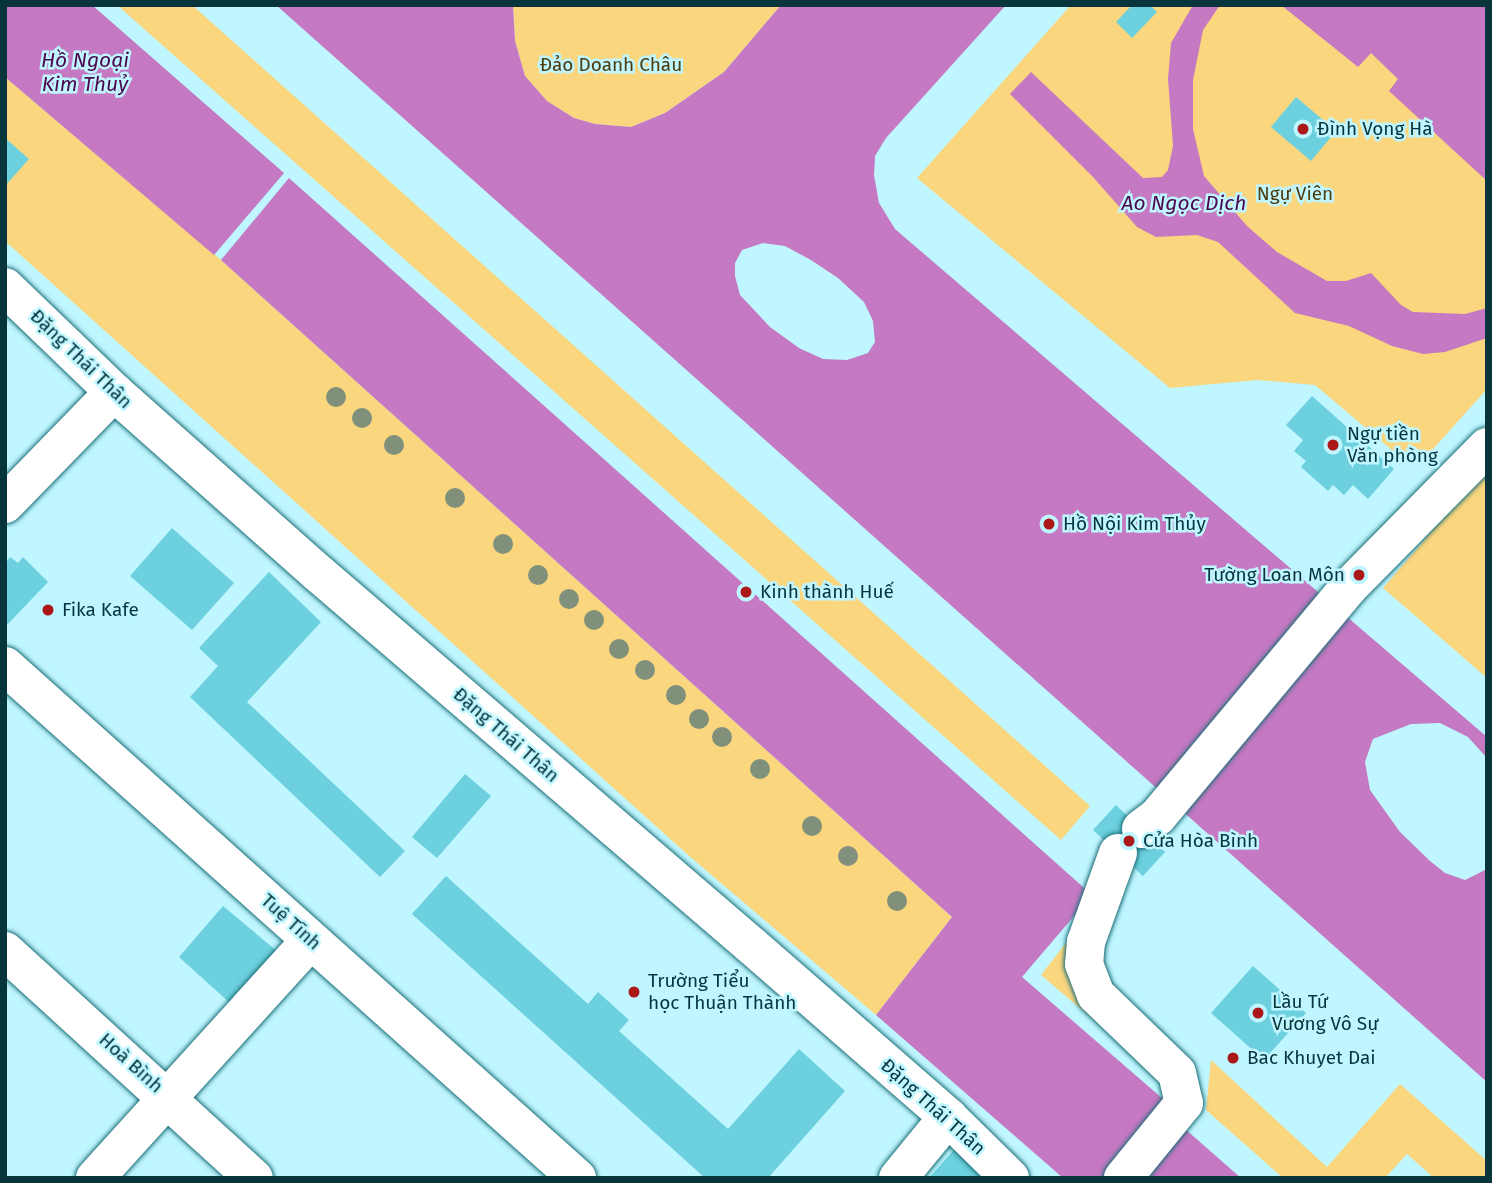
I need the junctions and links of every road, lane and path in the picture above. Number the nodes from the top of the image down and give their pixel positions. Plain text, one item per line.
1 (5, 288) edge
2 (114, 392) junction
3 (1487, 447) edge
4 (5, 504) edge
5 (5, 666) edge
6 (311, 940) junction
7 (5, 951) edge
8 (168, 1096) junction
9 (948, 1117) junction
10 (95, 1178) edge
11 (254, 1178) edge
12 (578, 1178) edge
13 (898, 1178) edge
14 (1010, 1178) edge
15 (1123, 1178) edge

1 - 2 street, Đặng Thái Thân
2 - 4 street
2 - 9 street, Đặng Thái Thân
3 - 15 street
5 - 6 street, Tuệ Tĩnh
6 - 8 street
6 - 12 street, Tuệ Tĩnh
7 - 8 street, Hoà Bình
8 - 10 street
8 - 11 street, Hoà Bình
9 - 13 street
9 - 14 street, Đặng Thái Thân

